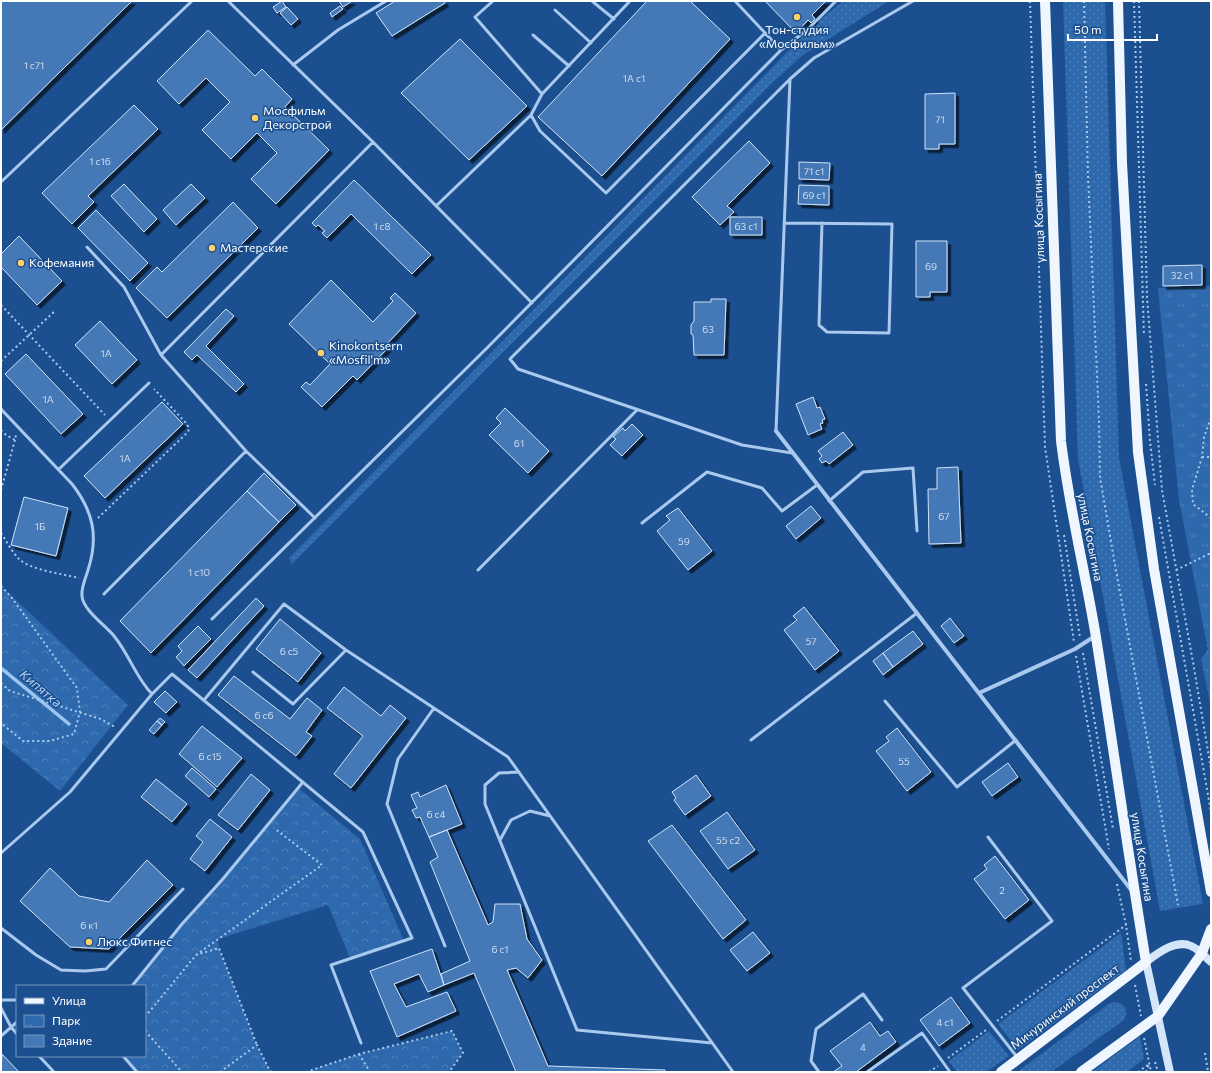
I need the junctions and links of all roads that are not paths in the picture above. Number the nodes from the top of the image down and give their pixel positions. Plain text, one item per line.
1 (192, 1) edge
2 (228, 1) edge
3 (386, 1) edge
4 (493, 1) edge
5 (592, 1) edge
6 (630, 1) edge
7 (735, 1) edge
8 (836, 1) edge
9 (913, 1) edge
10 (1045, 1) edge
11 (1118, 1) edge
12 (554, 10) dead end
13 (614, 19) junction
14 (765, 33) junction
15 (533, 35) dead end
16 (591, 44) junction
17 (781, 50) junction
18 (293, 65) junction
19 (569, 66) junction
20 (790, 78) junction
21 (542, 94) junction
22 (531, 114) junction
23 (373, 142) junction
24 (1, 182) edge
25 (436, 206) junction
26 (784, 223) junction
27 (822, 223) junction
28 (87, 247) dead end
29 (532, 303) junction
30 (161, 355) junction
31 (149, 384) road end
32 (1, 409) edge
33 (637, 410) junction
34 (776, 431) joint
35 (246, 451) junction
36 (792, 453) junction
37 (59, 469) junction
38 (817, 485) junction
39 (830, 500) junction
40 (315, 518) junction
41 (642, 523) dead end
42 (917, 531) dead end
43 (478, 570) dead end
44 (104, 594) dead end
45 (917, 613) junction
46 (212, 619) dead end
47 (1096, 635) junction
48 (346, 650) junction
49 (254, 672) dead end
50 (979, 693) junction
51 (152, 694) junction
52 (204, 700) junction
53 (885, 701) dead end
54 (434, 708) junction
55 (751, 740) dead end
56 (1016, 740) junction
57 (519, 772) junction
58 (303, 782) junction
59 (550, 816) junction
60 (988, 837) dead end
61 (500, 840) junction
62 (1, 853) edge
63 (183, 889) dead end
64 (1211, 892) edge
65 (1134, 893) junction
66 (1, 928) edge
67 (1211, 929) edge
68 (445, 946) dead end
69 (1202, 953) junction
70 (1146, 962) junction
71 (1211, 962) edge
72 (133, 985) edge
73 (1, 1000) edge
74 (16, 1000) edge
75 (1, 1008) edge
76 (1158, 1016) junction
77 (882, 1020) dead end
78 (16, 1023) edge
79 (11, 1027) junction
80 (16, 1033) edge
81 (1, 1036) edge
82 (361, 1043) dead end
83 (712, 1043) junction
84 (40, 1057) edge
85 (124, 1057) edge
86 (1018, 1058) junction
87 (54, 1072) edge
88 (137, 1072) edge
89 (732, 1072) edge
90 (819, 1072) edge
91 (867, 1072) edge
92 (950, 1072) edge
93 (1001, 1072) edge
94 (1082, 1072) edge
95 (1170, 1072) edge

1 - 24 lane
2 - 18 lane
3 - 18 lane
4 - 21 lane
5 - 13 lane
6 - 13 lane
7 - 14 lane
8 - 17 lane
9 - 20 lane
10 - 47 main road, улица Косыгина
11 - 64 main road
12 - 16 lane
13 - 16 lane
14 - 17 lane
14 - 22 lane
15 - 19 lane
16 - 19 lane
17 - 29 lane
18 - 23 lane
19 - 21 lane
20 - 26 lane
20 - 33 lane
21 - 22 lane
22 - 25 lane
23 - 25 lane
23 - 30 lane
25 - 29 lane
26 - 27 lane
26 - 34 lane
27 - 27 lane
28 - 30 lane
29 - 40 lane
30 - 35 lane
31 - 37 lane
32 - 37 lane
33 - 36 lane
33 - 43 lane
34 - 36 street
35 - 40 lane
35 - 44 lane
36 - 38 street
37 - 51 lane
38 - 39 street
38 - 41 lane
39 - 42 lane
39 - 45 street
40 - 46 lane
45 - 50 street
45 - 55 lane
47 - 50 street
47 - 65 main road, улица Косыгина
48 - 49 lane
48 - 52 lane
48 - 54 lane
50 - 56 street
51 - 52 lane
51 - 62 lane
52 - 58 lane
53 - 56 lane
54 - 57 lane
54 - 68 lane
56 - 65 street
57 - 59 lane
57 - 61 lane
58 - 72 lane
58 - 82 lane
59 - 61 lane
59 - 83 lane
60 - 86 lane
61 - 83 lane
63 - 66 lane
65 - 70 main road, улица Косыгина
67 - 69 main road
69 - 70 main road
69 - 71 main road
69 - 76 main road
70 - 76 main road, улица Косыгина
70 - 86 main road, Мичуринский проспект
73 - 74 lane
75 - 79 lane
76 - 94 main road
76 - 95 main road, улица Косыгина
77 - 90 lane
78 - 79 lane
79 - 80 lane
79 - 81 lane
83 - 89 lane
84 - 87 lane
85 - 88 lane
86 - 93 main road, Мичуринский проспект
91 - 92 lane

